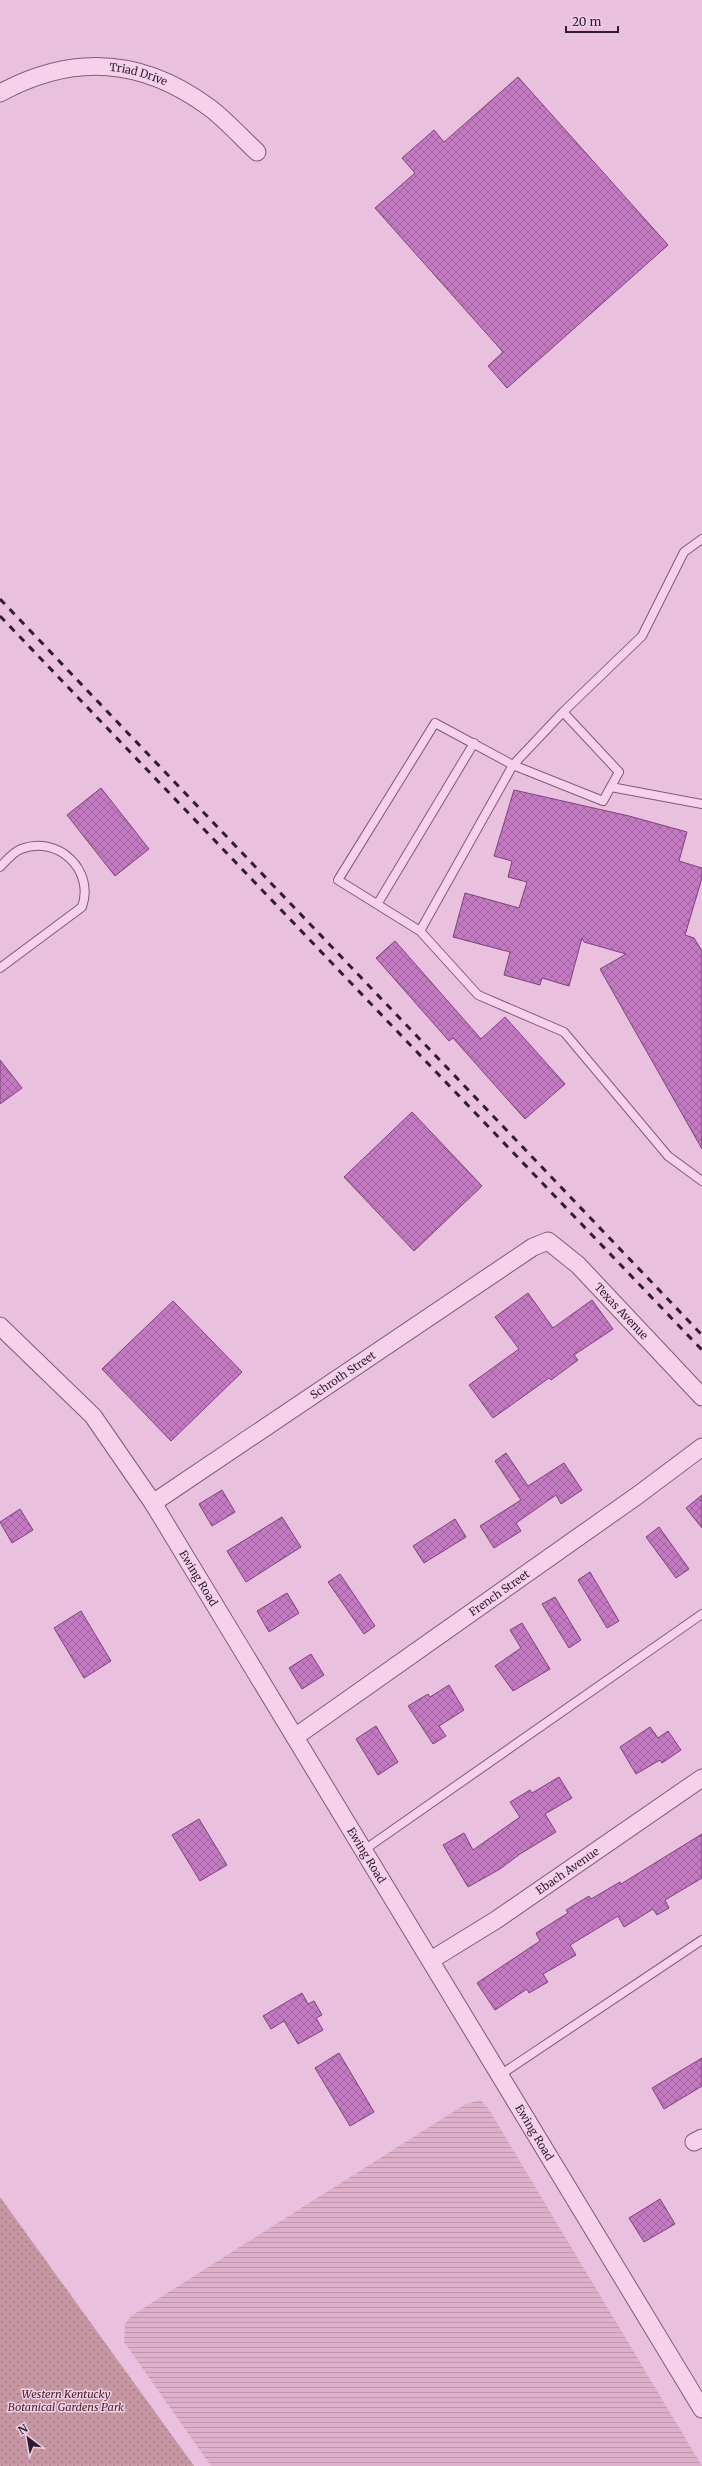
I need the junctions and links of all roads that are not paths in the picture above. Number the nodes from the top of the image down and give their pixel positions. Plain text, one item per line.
1 (0, 93) edge
2 (257, 152) dead end
3 (702, 539) edge
4 (563, 712) junction
5 (474, 743) junction
6 (513, 765) junction
7 (611, 787) junction
8 (702, 804) edge
9 (0, 866) edge
10 (378, 903) junction
11 (420, 931) junction
12 (0, 968) edge
13 (702, 1181) edge
14 (533, 1247) joint
15 (0, 1326) edge
16 (702, 1397) edge
17 (702, 1447) edge
18 (153, 1503) junction
19 (702, 1614) edge
20 (296, 1737) junction
21 (702, 1778) edge
22 (364, 1850) junction
23 (702, 1940) edge
24 (431, 1960) junction
25 (500, 2075) junction
26 (702, 2409) edge

1 - 2 street, Triad Drive
3 - 4 lane
4 - 6 lane
4 - 7 lane
5 - 6 lane
5 - 10 lane
5 - 10 lane
6 - 7 lane
6 - 11 lane
7 - 8 lane
9 - 12 lane
10 - 11 lane
11 - 13 lane
14 - 16 street, Texas Avenue
14 - 18 street, Schroth Street
15 - 18 street, Ewing Road
17 - 20 street, French Street
18 - 20 street, Ewing Road
19 - 22 lane
20 - 22 street, Ewing Road
21 - 24 street, Ebach Avenue
22 - 24 street, Ewing Road
23 - 25 lane
24 - 25 street, Ewing Road
25 - 26 street, Ewing Road

